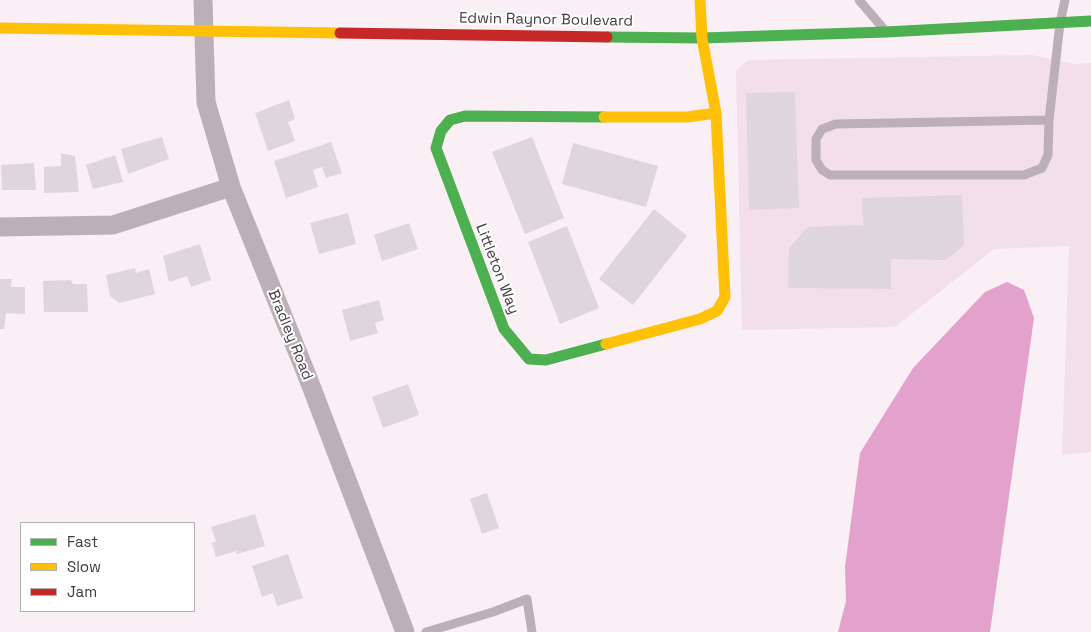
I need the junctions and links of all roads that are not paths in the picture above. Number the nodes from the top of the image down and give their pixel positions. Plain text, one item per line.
1 (203, 0) edge
2 (700, 0) edge
3 (860, 0) edge
4 (1064, 0) edge
5 (1091, 21) edge
6 (1060, 23) junction
7 (0, 28) edge
8 (204, 31) junction
9 (886, 32) junction
10 (702, 38) junction
11 (716, 113) junction
12 (1049, 120) junction
13 (231, 188) junction
14 (0, 227) edge
15 (405, 632) edge
16 (426, 632) edge
17 (532, 632) edge

1 - 8 street, Bradley Road
2 - 10 main road, Littleton Way
3 - 9 lane
4 - 6 lane
5 - 6 main road, Edwin Raynor Boulevard
6 - 9 main road, Edwin Raynor Boulevard
6 - 12 lane
7 - 8 main road, Edwin Raynor Boulevard
8 - 10 main road, Edwin Raynor Boulevard
8 - 13 street, Bradley Road
9 - 10 main road, Edwin Raynor Boulevard
10 - 11 main road, Littleton Way
11 - 11 main road, Littleton Way
12 - 12 lane
13 - 14 street
13 - 15 street, Bradley Road
16 - 17 lane

